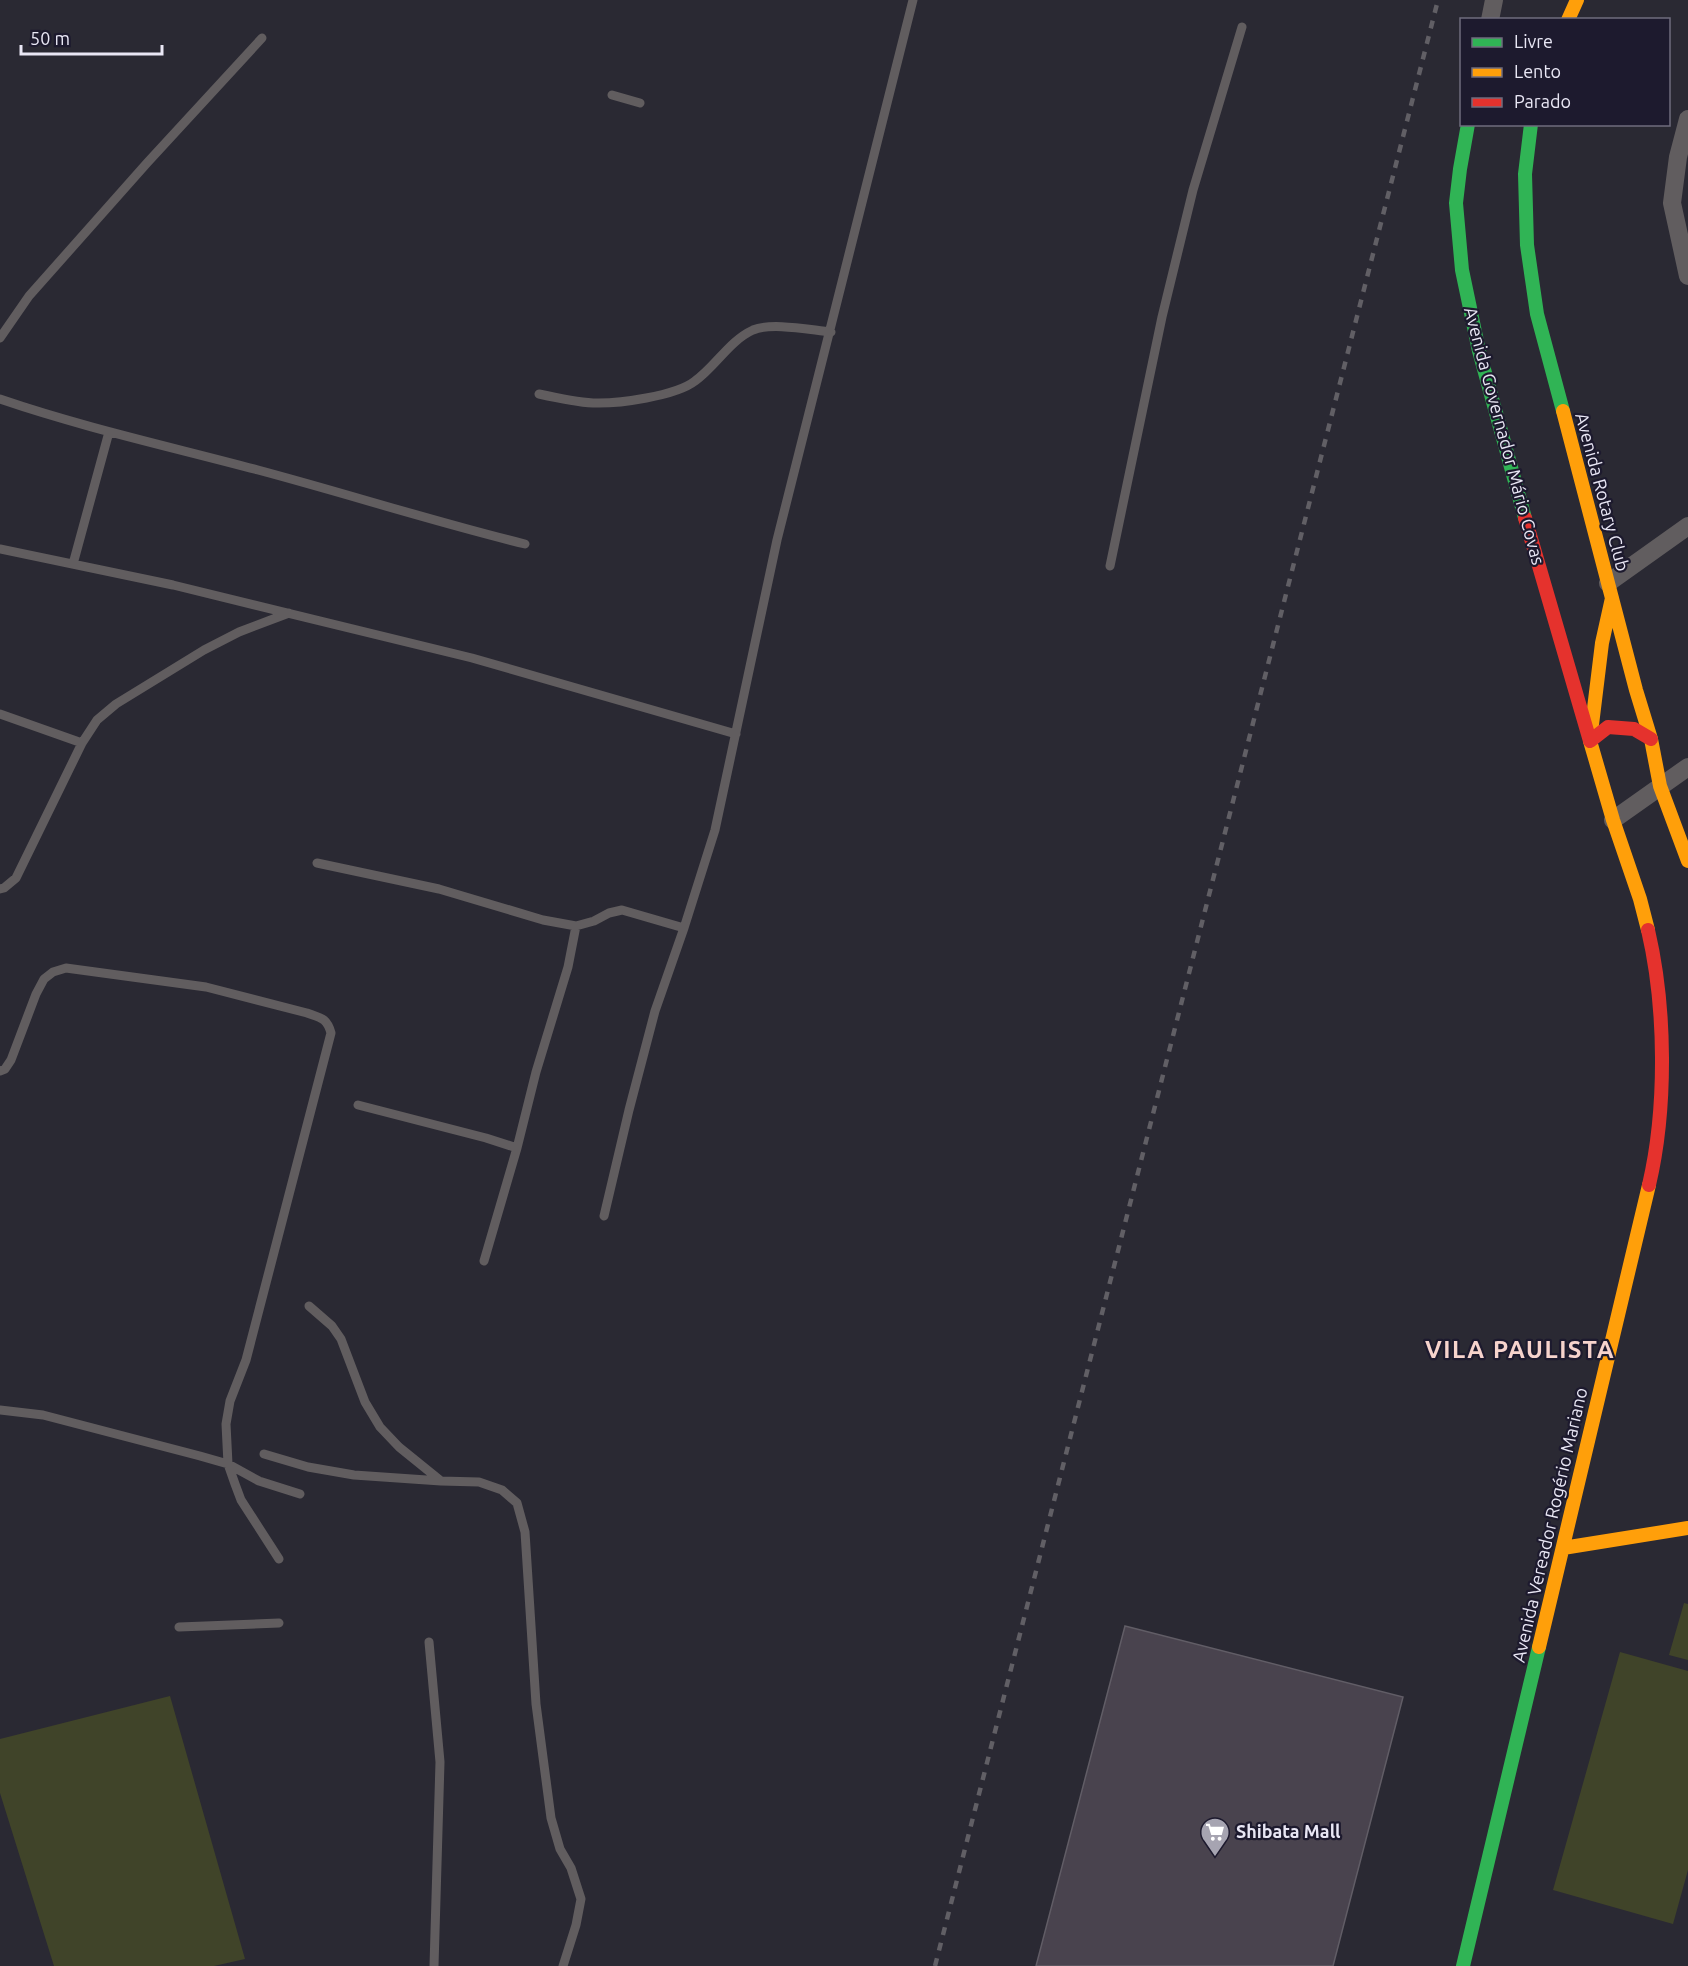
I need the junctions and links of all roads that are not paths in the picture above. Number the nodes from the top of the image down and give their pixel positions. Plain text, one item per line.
1 (913, 0) edge
2 (1494, 0) edge
3 (1577, 0) edge
4 (1490, 18) edge
5 (1569, 18) edge
6 (1242, 27) dead end
7 (262, 38) dead end
8 (612, 95) dead end
9 (640, 103) dead end
10 (1688, 119) edge
11 (1468, 126) edge
12 (1531, 126) edge
13 (1688, 275) edge
14 (831, 332) junction
15 (0, 338) edge
16 (539, 394) dead end
17 (0, 399) edge
18 (110, 432) junction
19 (1688, 526) edge
20 (525, 544) dead end
21 (0, 549) edge
22 (73, 564) junction
23 (1110, 566) dead end
24 (1610, 591) junction
25 (289, 613) junction
26 (0, 714) edge
27 (736, 734) junction
28 (1651, 739) junction
29 (1590, 741) junction
30 (82, 743) junction
31 (1688, 766) edge
32 (1660, 786) junction
33 (1613, 820) junction
34 (1688, 861) edge
35 (317, 863) dead end
36 (0, 889) edge
37 (576, 926) junction
38 (684, 928) junction
39 (0, 1071) edge
40 (358, 1105) dead end
41 (517, 1148) junction
42 (604, 1216) dead end
43 (484, 1261) dead end
44 (309, 1306) dead end
45 (0, 1410) edge
46 (264, 1454) dead end
47 (228, 1464) junction
48 (441, 1480) junction
49 (300, 1494) dead end
50 (1688, 1528) edge
51 (1563, 1548) junction
52 (279, 1559) dead end
53 (279, 1623) dead end
54 (179, 1627) dead end
55 (429, 1642) dead end
56 (434, 1966) edge
57 (563, 1966) edge
58 (1463, 1966) edge

1 - 14 lane
2 - 4 street
3 - 5 main road
6 - 23 lane
7 - 15 lane
8 - 9 lane
10 - 13 street
11 - 29 main road, Avenida Governador Mário Covas
12 - 24 main road, Avenida Rotary Club
14 - 16 lane
14 - 27 lane
17 - 18 lane
18 - 20 lane
18 - 22 lane
19 - 24 street
21 - 22 lane
22 - 25 lane
24 - 28 main road, Avenida Rotary Club
24 - 29 main road, Avenida Vereador Rogério Mariano
25 - 27 lane
25 - 30 lane
26 - 30 lane
27 - 38 lane
28 - 29 main road
28 - 32 main road, Avenida Rotary Club
29 - 33 main road, Avenida Vereador Rogério Mariano
30 - 36 lane
31 - 32 street
32 - 33 street
32 - 34 main road, Avenida Rotary Club
33 - 51 main road, Avenida Vereador Rogério Mariano
35 - 37 lane
37 - 38 lane
37 - 41 lane
38 - 42 lane
39 - 47 lane
40 - 41 lane
41 - 43 lane
44 - 48 lane
45 - 47 lane
46 - 48 lane
47 - 49 lane
47 - 52 lane
48 - 57 lane
50 - 51 main road
51 - 58 main road, Avenida Vereador Rogério Mariano
53 - 54 lane
55 - 56 lane

